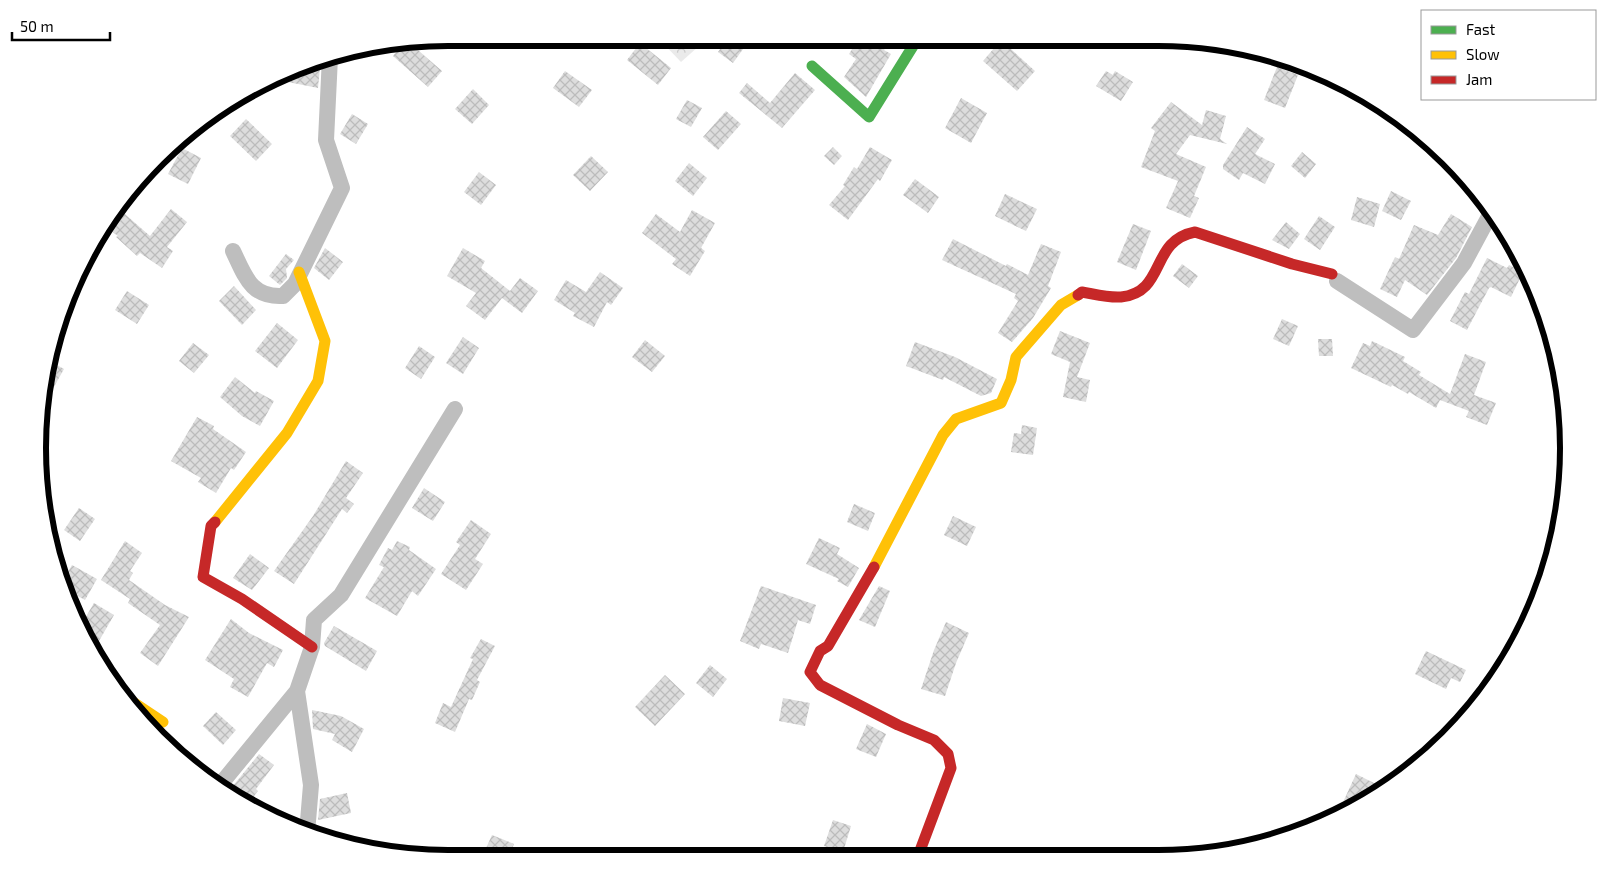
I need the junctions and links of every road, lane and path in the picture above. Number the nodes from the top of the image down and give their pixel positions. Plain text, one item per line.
1 (913, 46) edge
2 (330, 65) edge
3 (812, 66) dead end
4 (1488, 219) edge
5 (233, 252) dead end
6 (299, 272) junction
7 (1334, 277) joint
8 (455, 409) dead end
9 (312, 647) junction
10 (297, 691) junction
11 (141, 708) edge
12 (163, 722) dead end
13 (223, 781) edge
14 (308, 824) edge
15 (920, 850) edge

1 - 3 street
2 - 6 street
4 - 7 street
5 - 6 street
6 - 9 street
7 - 15 street
8 - 9 street
9 - 10 street
10 - 13 street
10 - 14 street
11 - 12 street

